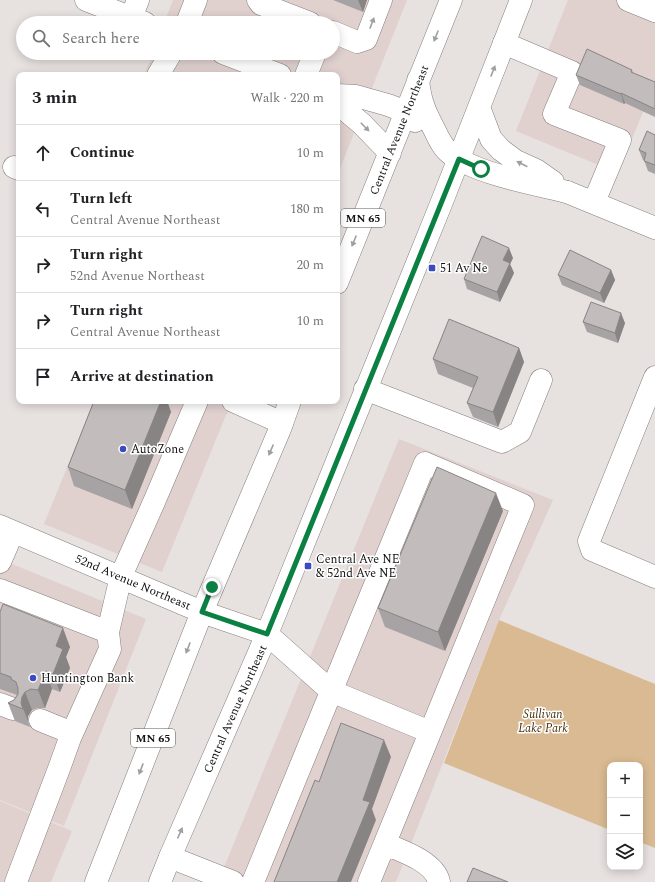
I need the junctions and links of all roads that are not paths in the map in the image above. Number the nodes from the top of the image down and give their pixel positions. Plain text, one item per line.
1 (86, 0) edge
2 (196, 0) edge
3 (258, 0) edge
4 (381, 0) edge
5 (451, 0) edge
6 (521, 0) edge
7 (628, 0) edge
8 (655, 11) edge
9 (138, 14) edge
10 (190, 16) edge
11 (292, 16) edge
12 (340, 35) edge
13 (504, 44) junction
14 (167, 60) edge
15 (241, 60) edge
16 (312, 60) edge
17 (160, 72) edge
18 (272, 72) edge
19 (307, 72) edge
20 (418, 80) junction
21 (340, 95) edge
22 (340, 106) edge
23 (479, 107) junction
24 (406, 112) junction
25 (390, 153) junction
26 (459, 159) junction
27 (567, 192) junction
28 (594, 202) junction
29 (441, 204) junction
30 (655, 228) edge
31 (340, 276) edge
32 (655, 377) edge
33 (541, 380) dead end
34 (365, 389) junction
35 (196, 404) edge
36 (240, 404) edge
37 (289, 404) edge
38 (282, 423) junction
39 (7, 529) edge
40 (0, 562) edge
41 (120, 576) junction
42 (655, 577) edge
43 (0, 590) edge
44 (202, 612) junction
45 (108, 632) junction
46 (267, 634) junction
47 (331, 691) junction
48 (40, 720) dead end
49 (430, 732) junction
50 (72, 733) junction
51 (385, 844) junction
52 (170, 858) junction
53 (16, 882) edge
54 (96, 882) edge
55 (160, 882) edge
56 (234, 882) edge
57 (253, 882) edge
58 (369, 882) edge
59 (439, 882) edge

1 - 9 main road
2 - 10 main road
3 - 11 main road
12 -> 4 main road
5 -> 20 main road, Central Avenue Northeast / MN 65
6 - 13 main road, Central Avenue Northeast
7 - 8 main road
23 -> 13 main road, Central Avenue Northeast
13 - 28 main road
14 - 17 main road
15 - 18 main road
16 - 19 main road
20 - 24 main road, Central Avenue Northeast / MN 65
20 - 26 main road
21 - 24 main road
22 -> 25 main road
23 - 26 main road, Central Avenue Northeast
27 -> 23 main road
24 - 25 main road, Central Avenue Northeast / MN 65
24 - 29 main road
25 -> 31 main road, Central Avenue Northeast / MN 65
26 - 27 main road
26 - 29 main road, Central Avenue Northeast
27 - 28 main road
28 - 30 main road
29 - 34 main road, Central Avenue Northeast
32 - 42 main road
33 - 34 main road
34 - 46 main road, Central Avenue Northeast
35 - 41 main road
36 - 38 main road
37 - 38 main road, MN 65
38 -> 44 main road, MN 65
39 - 40 main road
39 - 41 main road, 52nd Avenue Northeast
41 - 44 main road, 52nd Avenue Northeast
41 - 45 main road
43 - 45 main road
44 - 46 main road, 52nd Avenue Northeast
44 -> 54 main road, MN 65
45 - 50 main road
46 - 47 main road
52 -> 46 main road, Central Avenue Northeast
47 - 49 main road
47 - 49 main road
47 - 57 main road
48 - 50 main road
49 - 51 main road
50 - 53 main road
51 - 58 main road
51 - 59 main road
52 - 55 main road, Central Avenue Northeast
52 - 56 main road

